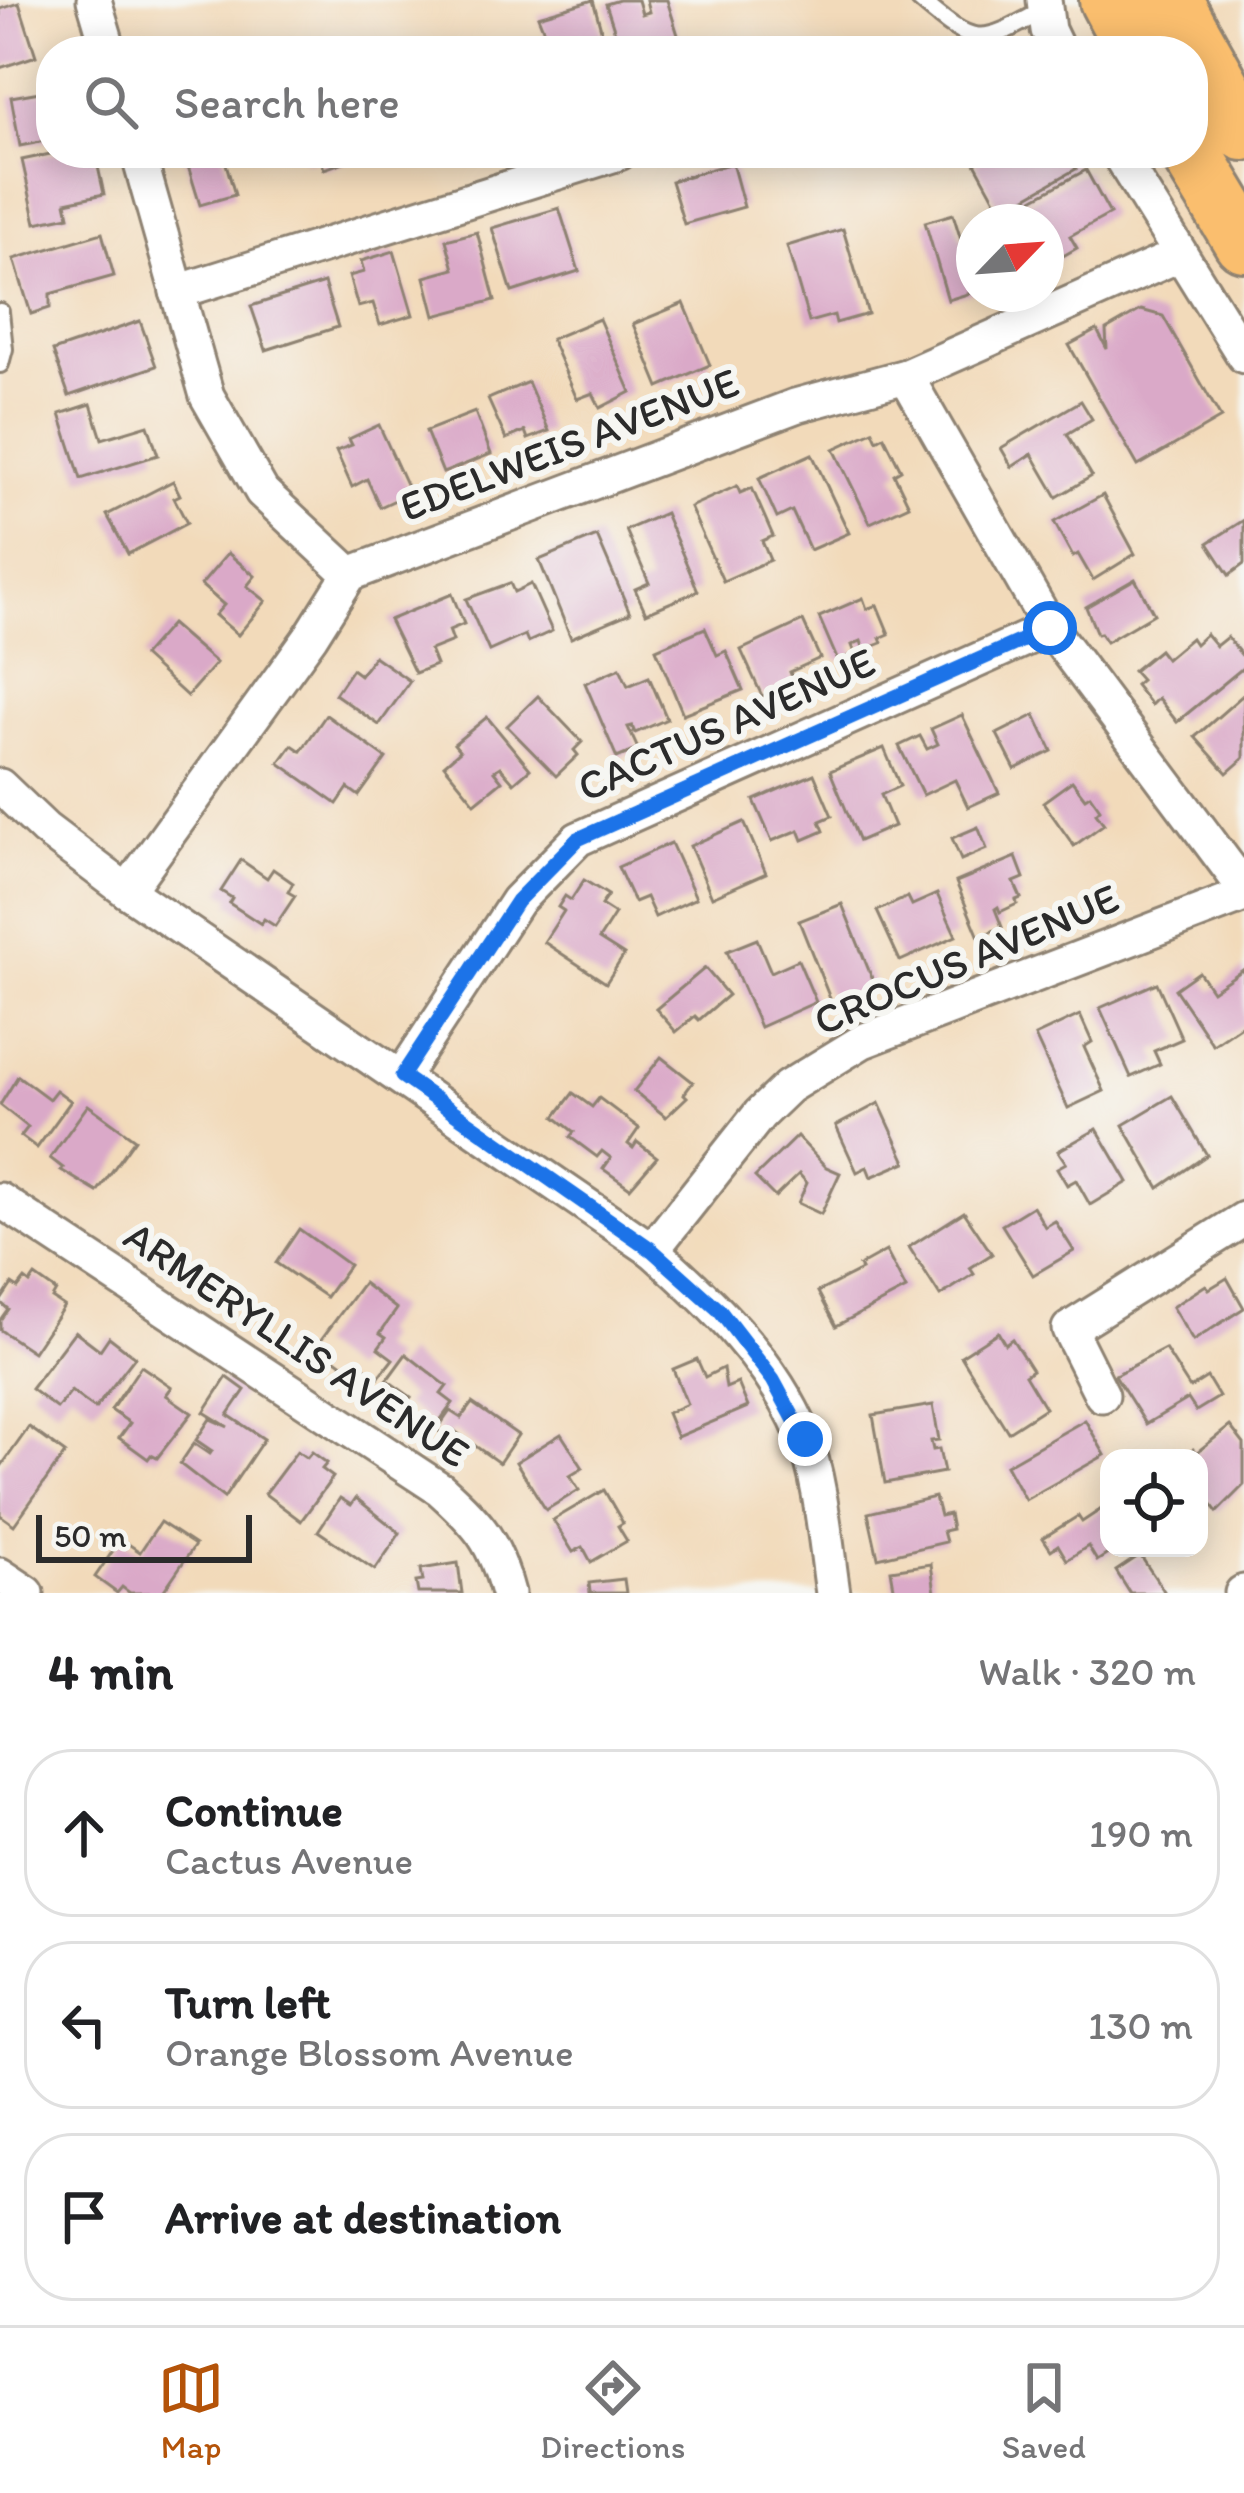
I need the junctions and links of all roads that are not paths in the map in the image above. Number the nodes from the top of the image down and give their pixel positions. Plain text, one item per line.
1 (94, 0) edge
2 (920, 0) edge
3 (1110, 0) edge
4 (1171, 0) edge
5 (1044, 5) edge
6 (105, 36) edge
7 (971, 36) edge
8 (993, 36) edge
9 (1053, 36) edge
10 (1129, 36) edge
11 (1191, 36) edge
12 (1208, 66) edge
13 (1244, 130) edge
14 (142, 168) edge
15 (572, 168) edge
16 (1127, 168) edge
17 (1200, 168) edge
18 (1244, 241) edge
19 (1179, 256) junction
20 (177, 292) junction
21 (0, 312) edge
22 (1244, 356) edge
23 (0, 364) edge
24 (906, 376) junction
25 (350, 574) junction
26 (1050, 628) junction
27 (0, 786) edge
28 (127, 891) junction
29 (1244, 891) edge
30 (402, 1076) junction
31 (0, 1200) edge
32 (1244, 1219) edge
33 (652, 1250) junction
34 (1102, 1395) dead end
35 (0, 1575) edge
36 (27, 1593) edge
37 (508, 1593) edge
38 (833, 1593) edge

1 - 6 street
2 - 7 lane
3 - 10 highway
4 - 11 highway
5 - 8 lane
5 - 9 street
12 - 13 highway
14 - 20 street
15 - 20 street
16 - 19 street
17 - 18 highway
19 - 22 street
19 - 24 street, EDELWEIS AVENUE
20 - 25 street
21 - 23 lane
24 - 25 street, EDELWEIS AVENUE
24 - 26 street
25 - 28 street
26 - 29 street
26 - 30 street, CACTUS AVENUE
27 - 28 street
28 - 30 street
29 - 33 street, CROCUS AVENUE
30 - 33 street
31 - 37 street, ARMERYLLIS AVENUE
32 - 34 street
33 - 38 street
35 - 36 street

